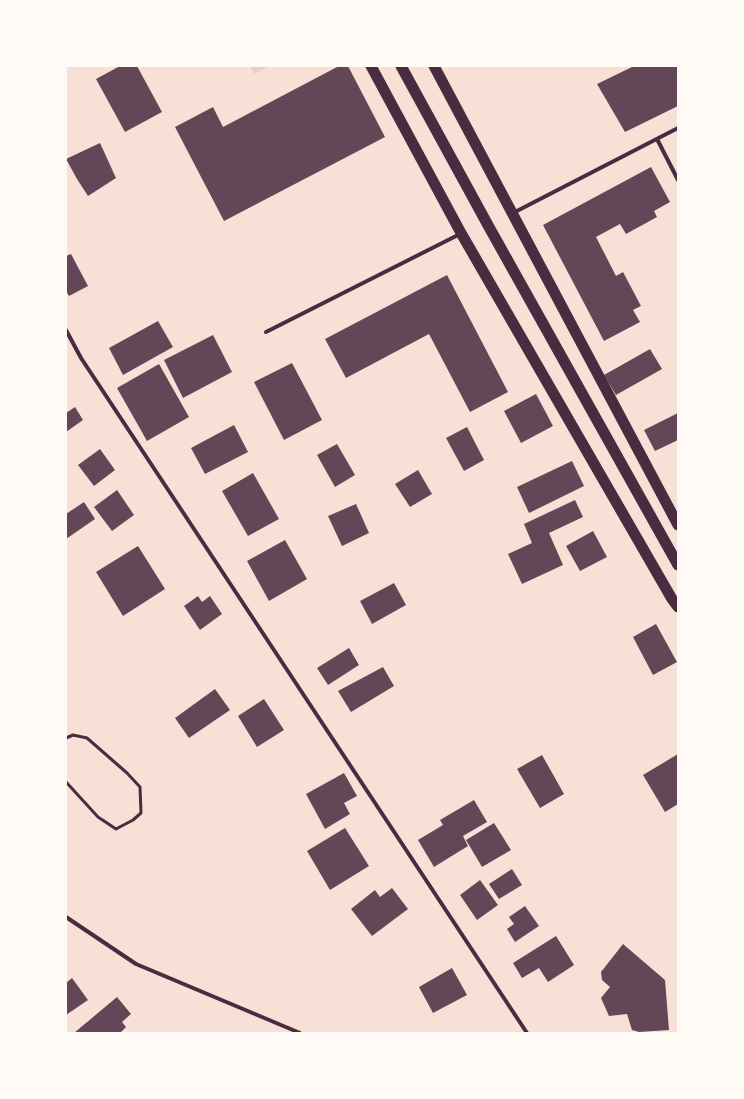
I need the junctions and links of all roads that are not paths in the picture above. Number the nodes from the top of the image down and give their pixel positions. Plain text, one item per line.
1 (371, 66) edge
2 (400, 66) edge
3 (434, 66) edge
4 (678, 128) edge
5 (657, 139) junction
6 (678, 180) edge
7 (511, 214) junction
8 (461, 233) junction
9 (66, 330) edge
10 (266, 332) dead end
11 (678, 525) edge
12 (678, 565) edge
13 (678, 607) edge
14 (66, 738) edge
15 (66, 782) edge
16 (66, 917) edge
17 (300, 1033) edge
18 (527, 1033) edge

1 - 8 highway
2 - 12 highway
3 - 7 highway
4 - 5 street
5 - 6 street
5 - 7 street
7 - 11 highway
8 - 10 street
8 - 13 highway
9 - 18 street
14 - 15 lane
16 - 17 street

